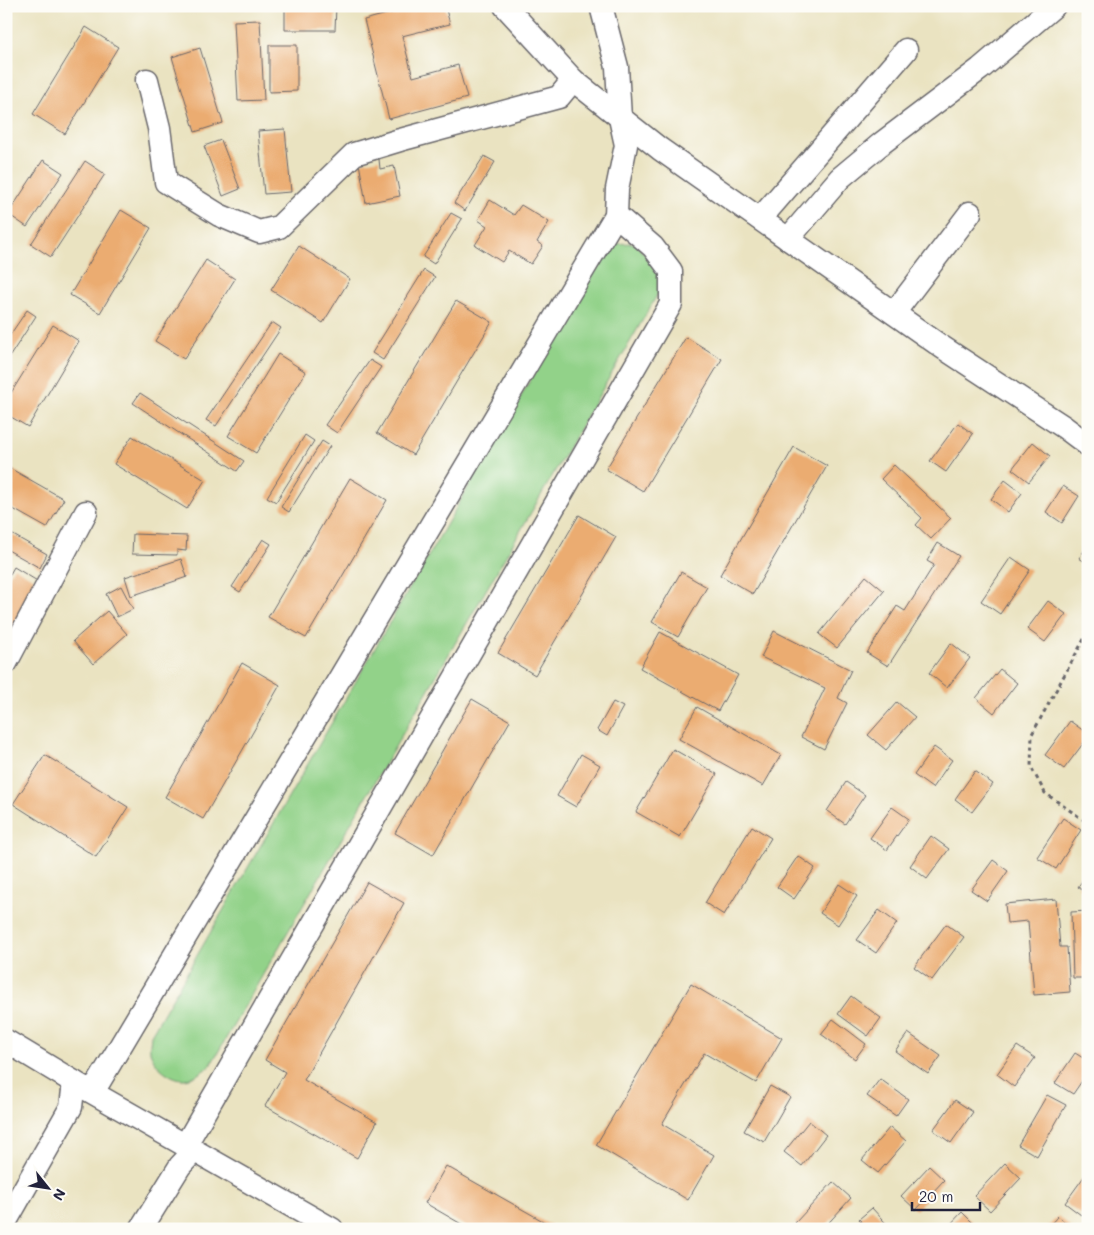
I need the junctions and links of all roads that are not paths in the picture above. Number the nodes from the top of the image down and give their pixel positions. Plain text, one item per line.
1 (505, 6) edge
2 (601, 6) edge
3 (1054, 6) edge
4 (906, 50) dead end
5 (147, 80) dead end
6 (572, 80) junction
7 (620, 118) junction
8 (970, 213) dead end
9 (616, 215) junction
10 (760, 220) junction
11 (788, 239) junction
12 (894, 313) junction
13 (1088, 445) edge
14 (86, 512) dead end
15 (8, 656) edge
16 (6, 1041) edge
17 (83, 1087) junction
18 (190, 1148) junction
19 (6, 1221) edge
20 (141, 1229) edge
21 (332, 1229) edge

1 - 6 street
2 - 7 street
3 - 11 street
4 - 10 street
5 - 6 street
6 - 7 street
7 - 9 street
7 - 10 street
8 - 12 street
9 - 17 street
9 - 18 street
10 - 11 street
11 - 12 street
12 - 13 street
14 - 15 street
16 - 17 street
17 - 18 street
17 - 19 street
18 - 20 street
18 - 21 street

